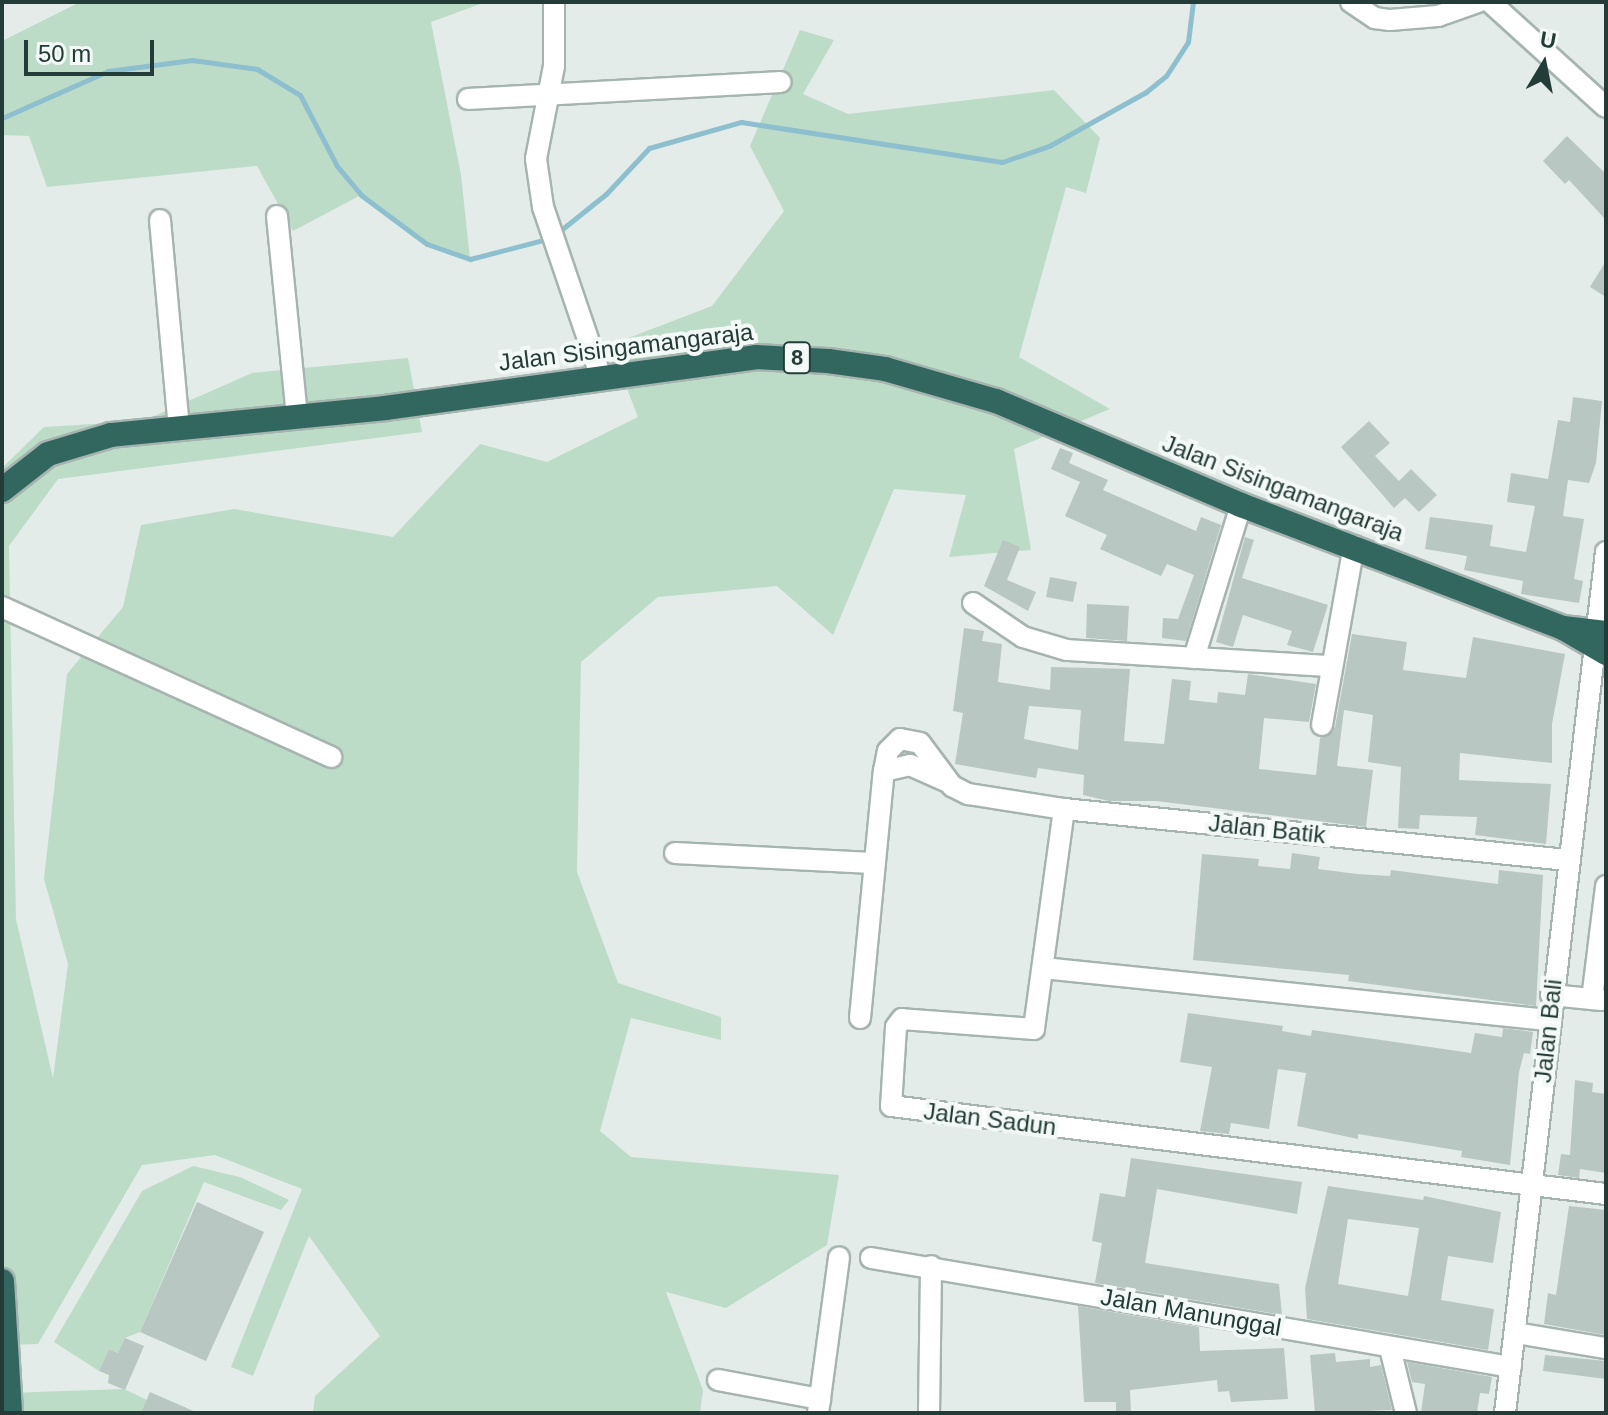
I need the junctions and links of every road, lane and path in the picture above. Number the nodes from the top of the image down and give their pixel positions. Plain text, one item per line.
1 (554, 2) edge
2 (1351, 2) edge
3 (1478, 2) edge
4 (1490, 2) edge
5 (781, 82) dead end
6 (549, 94) junction
7 (468, 99) dead end
8 (1604, 99) edge
9 (277, 216) dead end
10 (160, 220) dead end
11 (601, 377) junction
12 (297, 416) junction
13 (179, 429) junction
14 (2, 490) edge
15 (1241, 505) junction
16 (1354, 546) junction
17 (1606, 552) edge
18 (973, 603) dead end
19 (2, 607) edge
20 (1600, 640) edge
21 (1194, 658) junction
22 (1330, 666) junction
23 (1322, 725) dead end
24 (331, 757) dead end
25 (1064, 809) junction
26 (675, 853) dead end
27 (1567, 860) junction
28 (872, 863) junction
29 (1606, 886) edge
30 (1043, 968) junction
31 (1551, 995) junction
32 (1599, 999) edge
33 (860, 1018) dead end
34 (1548, 1020) junction
35 (1532, 1184) junction
36 (1606, 1194) edge
37 (839, 1257) dead end
38 (871, 1258) dead end
39 (931, 1266) junction
40 (2, 1281) edge
41 (1516, 1333) junction
42 (1390, 1348) junction
43 (1606, 1348) edge
44 (1511, 1367) junction
45 (718, 1380) dead end
46 (819, 1406) edge
47 (10, 1413) edge
48 (929, 1413) edge
49 (1406, 1413) edge
50 (1505, 1413) edge

1 - 6 street
2 - 3 street
4 - 8 street
5 - 6 street
6 - 7 street
6 - 11 street
9 - 12 street
10 - 13 street
11 - 12 highway, Jalan Sisingamangaraja / 8
11 - 15 highway, Jalan Sisingamangaraja / 8
12 - 13 highway, Jalan Sisingamangaraja / 8
13 - 14 highway, Jalan Sisingamangaraja / 8
15 - 16 highway, Jalan Sisingamangaraja / 8
15 - 21 street
16 - 20 highway, Jalan Sisingamangaraja / 8
16 - 22 street
17 - 20 street, Jalan Bali
18 - 21 street
19 - 24 street
20 - 27 street, Jalan Bali
21 - 22 street
22 - 23 street
25 - 27 street, Jalan Batik
25 - 28 street, Jalan Batik
25 - 30 street, Jalan Sadun
26 - 28 street
27 - 31 street, Jalan Bali
28 - 33 street
29 - 32 street
30 - 34 street
30 - 35 street, Jalan Sadun
31 - 32 street
31 - 34 street, Jalan Bali
34 - 35 street, Jalan Bali
35 - 36 street
35 - 41 street, Jalan Bali
37 - 46 street
38 - 39 street, Jalan Manunggal
39 - 42 street, Jalan Manunggal
39 - 48 street
40 - 47 highway
41 - 43 street
41 - 44 street, Jalan Bali
42 - 44 street, Jalan Manunggal
42 - 49 street
44 - 50 street, Jalan Bali
45 - 46 street

